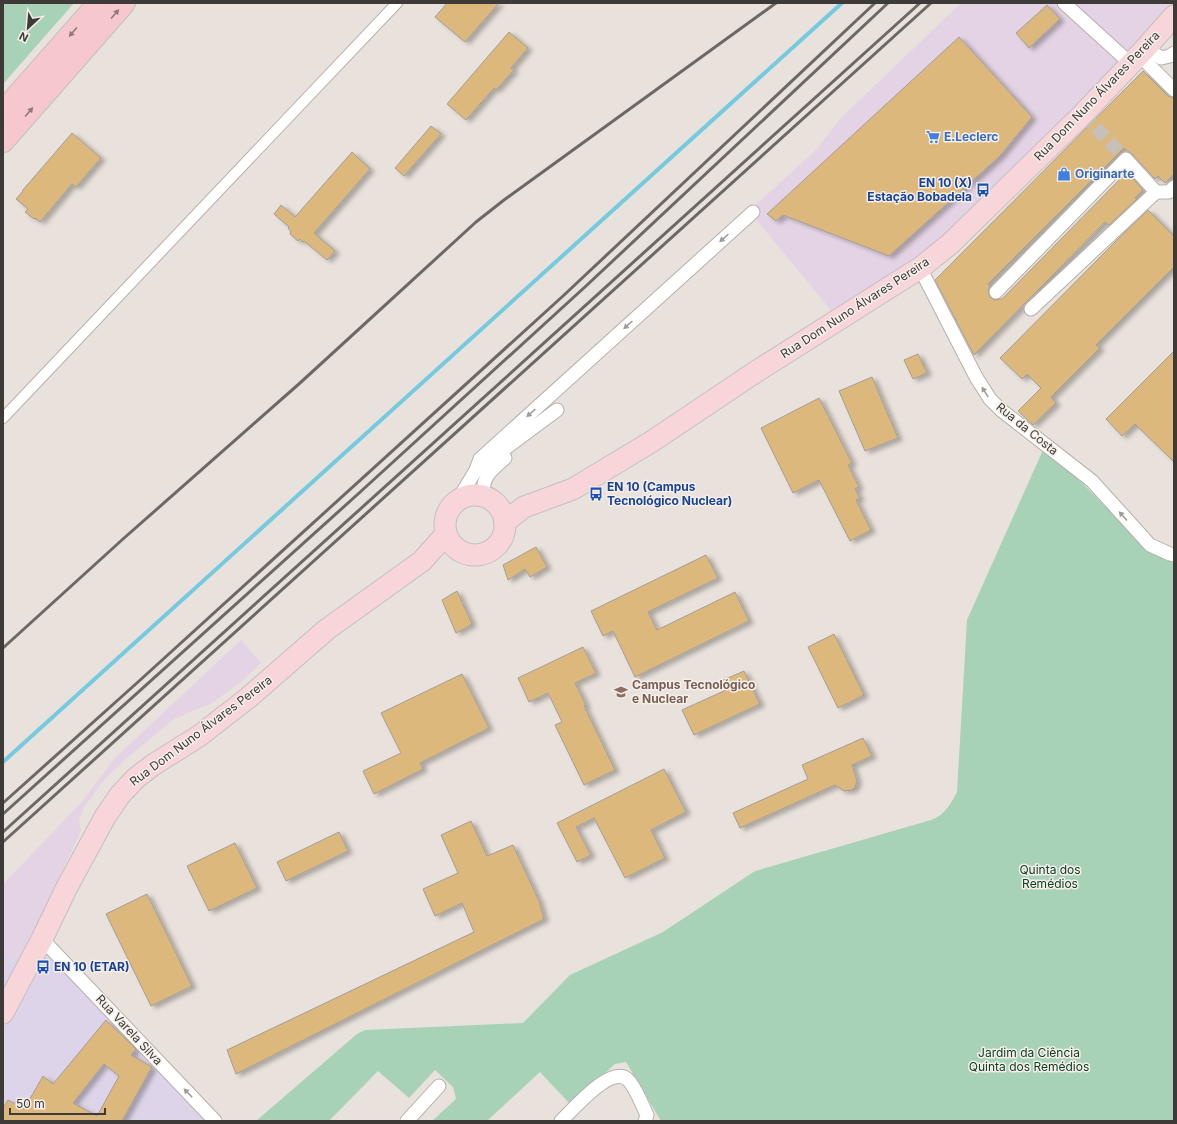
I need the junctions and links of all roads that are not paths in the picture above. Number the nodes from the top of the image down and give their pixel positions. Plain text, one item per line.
1 (99, 3) edge
2 (124, 3) edge
3 (397, 3) edge
4 (1064, 3) edge
5 (1174, 16) edge
6 (1174, 53) edge
7 (1139, 56) junction
8 (1174, 90) edge
9 (3, 112) edge
10 (3, 141) edge
11 (1156, 192) junction
12 (1172, 192) edge
13 (753, 212) dead end
14 (920, 268) junction
15 (996, 292) dead end
16 (1031, 309) dead end
17 (3, 418) edge
18 (476, 470) junction
19 (458, 500) junction
20 (496, 508) junction
21 (446, 534) junction
22 (460, 551) junction
23 (1174, 555) edge
24 (422, 560) junction
25 (42, 939) junction
26 (3, 1013) edge
27 (439, 1086) dead end
28 (646, 1118) edge
29 (565, 1120) edge
30 (215, 1121) edge
31 (407, 1121) edge

1 -> 9 highway
10 -> 2 highway
3 - 17 street
4 - 7 street
5 - 7 main road, Rua Dom Nuno Álvares Pereira
6 - 7 street
7 - 8 street
7 - 14 main road, Rua Dom Nuno Álvares Pereira
11 - 12 street
11 - 15 street
11 - 16 street
13 -> 18 street
14 - 20 main road, Rua Dom Nuno Álvares Pereira
23 -> 14 street, Rua da Costa
18 - 19 street
18 - 20 street
19 - 20 main road
19 - 21 main road
20 - 22 main road
21 - 22 main road
21 - 24 main road, Rua Dom Nuno Álvares Pereira
22 - 24 main road
24 - 25 main road, Rua Dom Nuno Álvares Pereira
25 - 26 main road, Rua Dom Nuno Álvares Pereira
30 -> 25 street, Rua Varela Silva
27 - 31 street
28 - 29 street

